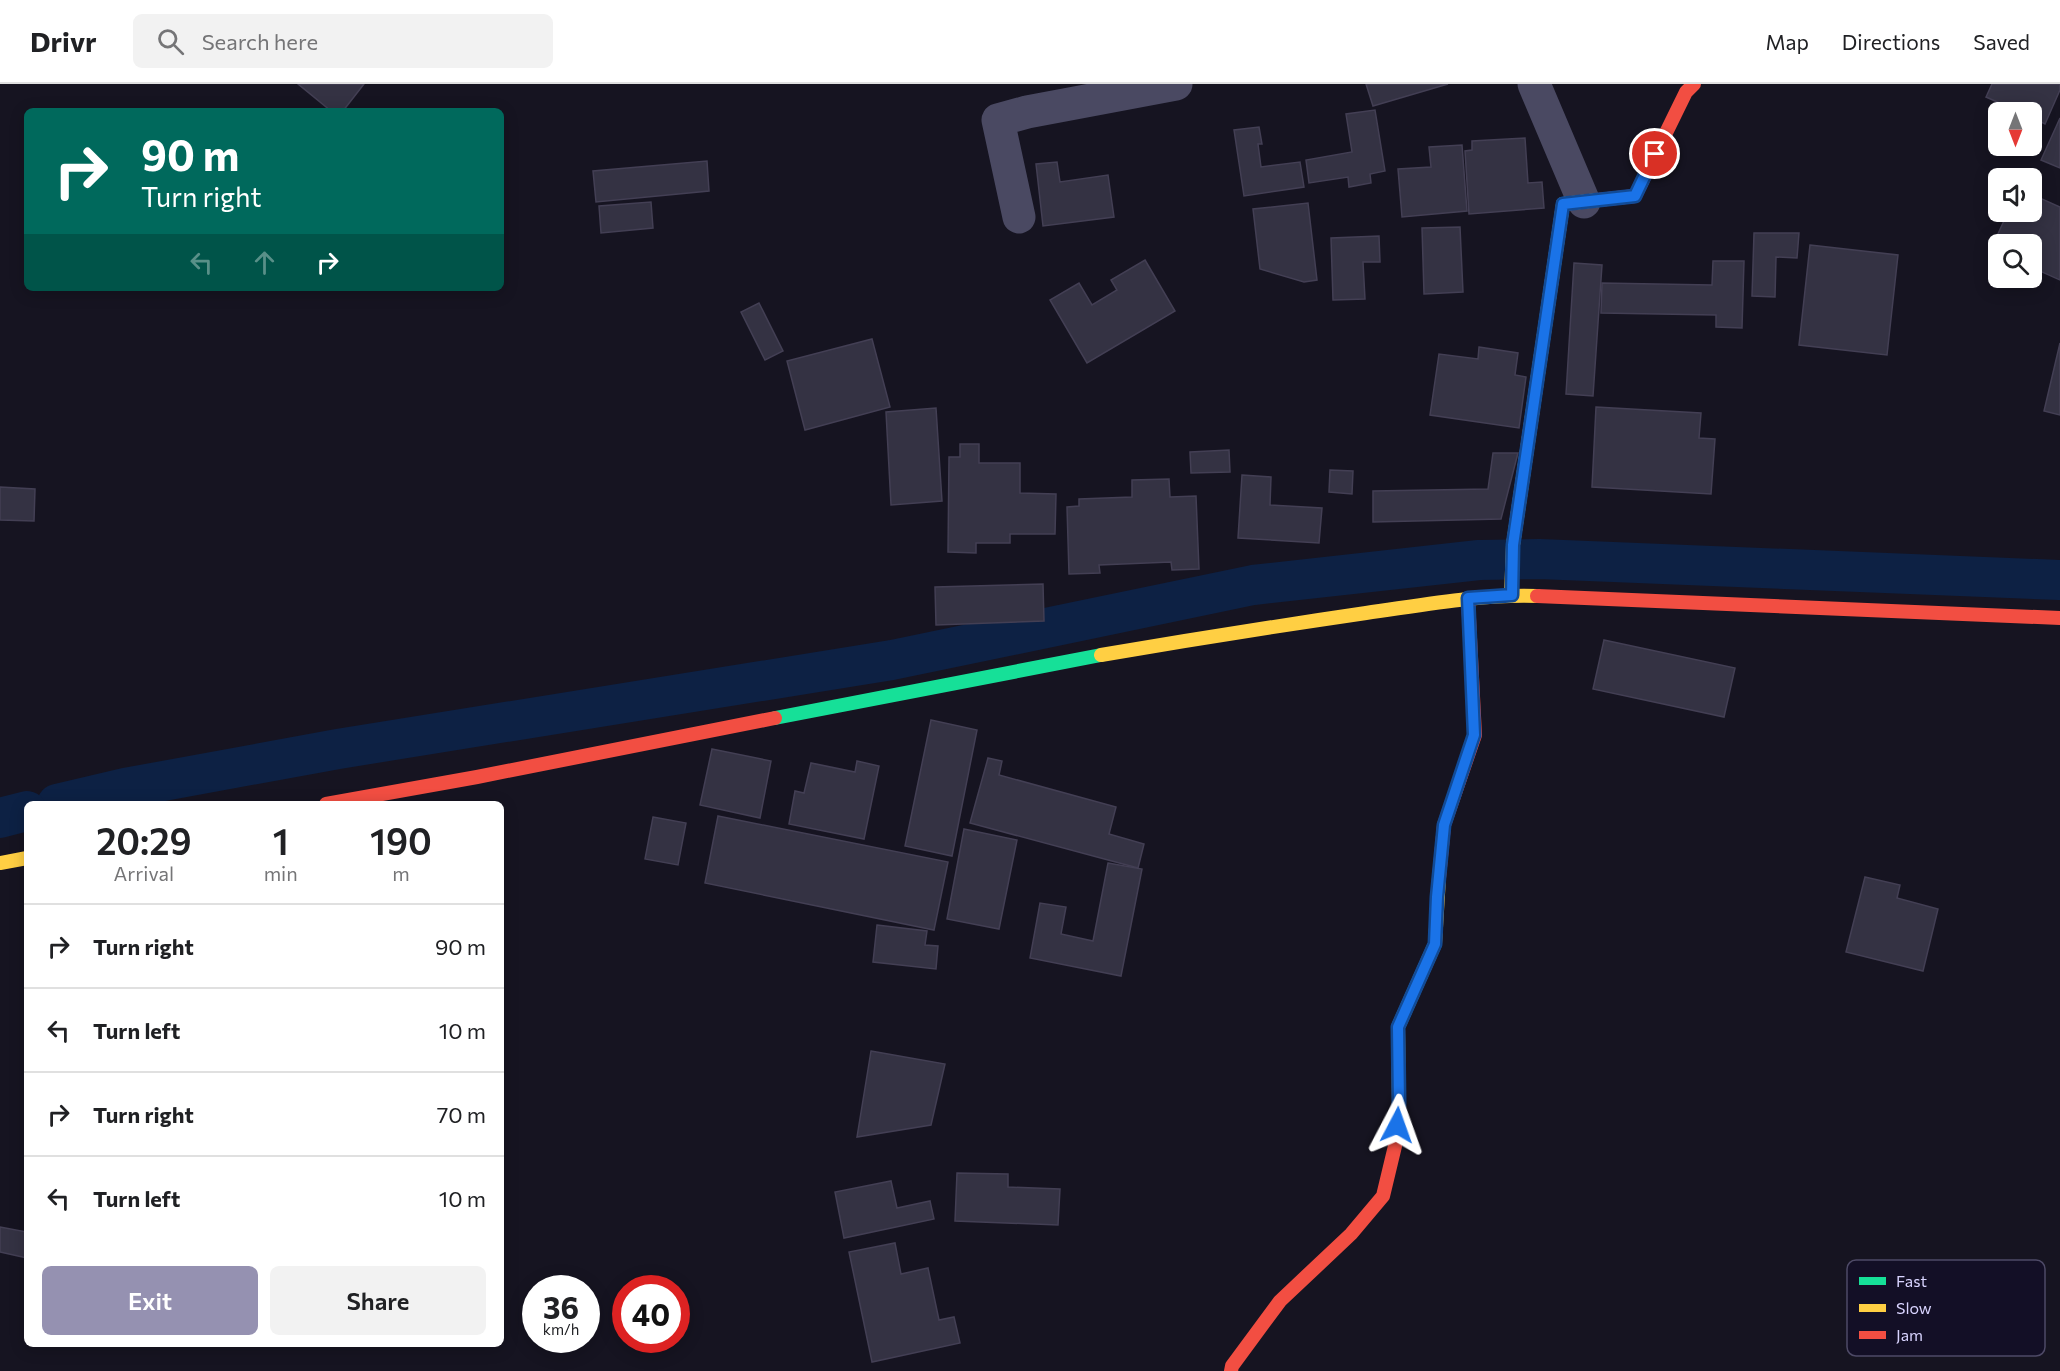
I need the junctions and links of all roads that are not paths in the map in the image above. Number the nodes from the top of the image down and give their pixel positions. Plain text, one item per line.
1 (1176, 84) edge
2 (1534, 84) edge
3 (1694, 84) edge
4 (1024, 98) edge
5 (1584, 202) junction
6 (1019, 217) dead end
7 (1512, 595) junction
8 (1468, 598) junction
9 (2060, 618) edge
10 (342, 801) edge
11 (24, 859) edge
12 (0, 863) edge
13 (1231, 1371) edge

1 - 4 street
2 - 5 street
3 - 5 street
4 - 6 street
5 - 7 street
7 - 8 street
7 - 9 street
8 - 10 street
8 - 13 street
11 - 12 street

